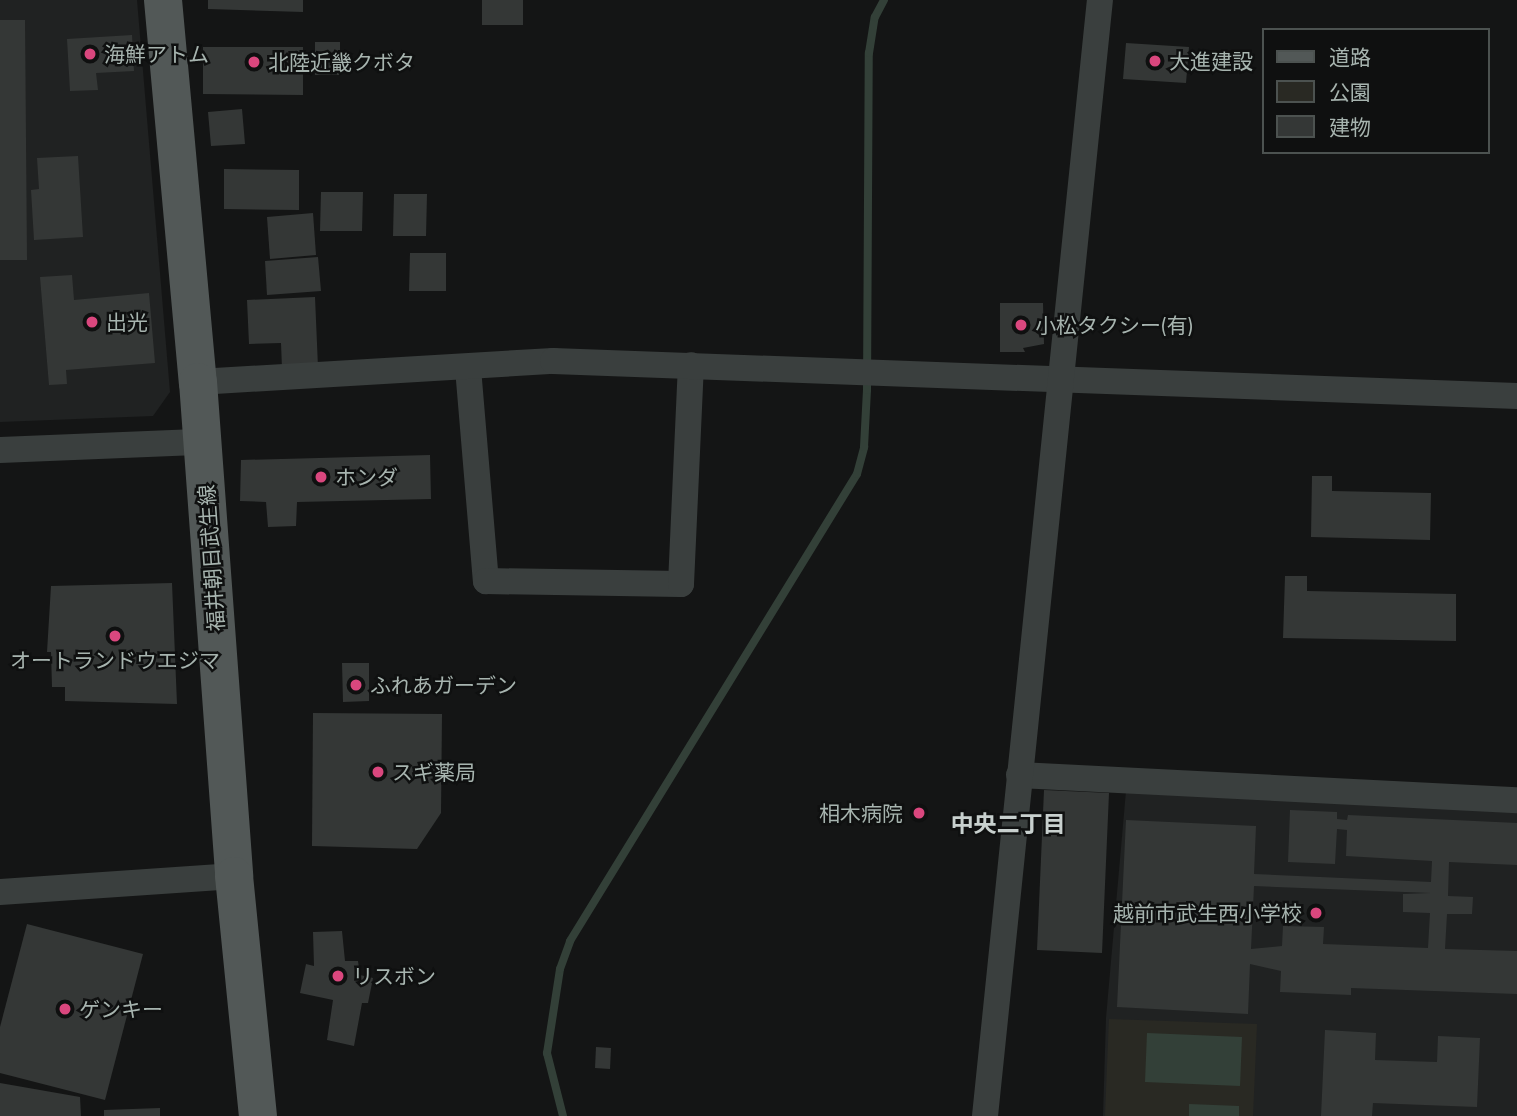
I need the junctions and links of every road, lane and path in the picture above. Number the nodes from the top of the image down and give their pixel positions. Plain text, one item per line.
1 (163, 0) edge
2 (1100, 0) edge
3 (691, 365) junction
4 (468, 368) junction
5 (1062, 380) junction
6 (198, 382) junction
7 (1517, 396) edge
8 (203, 442) junction
9 (0, 450) edge
10 (1019, 775) junction
11 (1517, 800) edge
12 (234, 876) junction
13 (0, 892) edge
14 (258, 1116) edge
15 (985, 1116) edge

1 - 6 main road, 福井朝日武生線
2 - 5 street
3 - 4 street
3 - 4 street
3 - 5 street
4 - 6 street
5 - 7 street
5 - 10 street
6 - 8 main road, 福井朝日武生線
8 - 9 street
8 - 12 main road, 福井朝日武生線
10 - 11 street
10 - 15 street
12 - 13 street
12 - 14 main road, 福井朝日武生線

